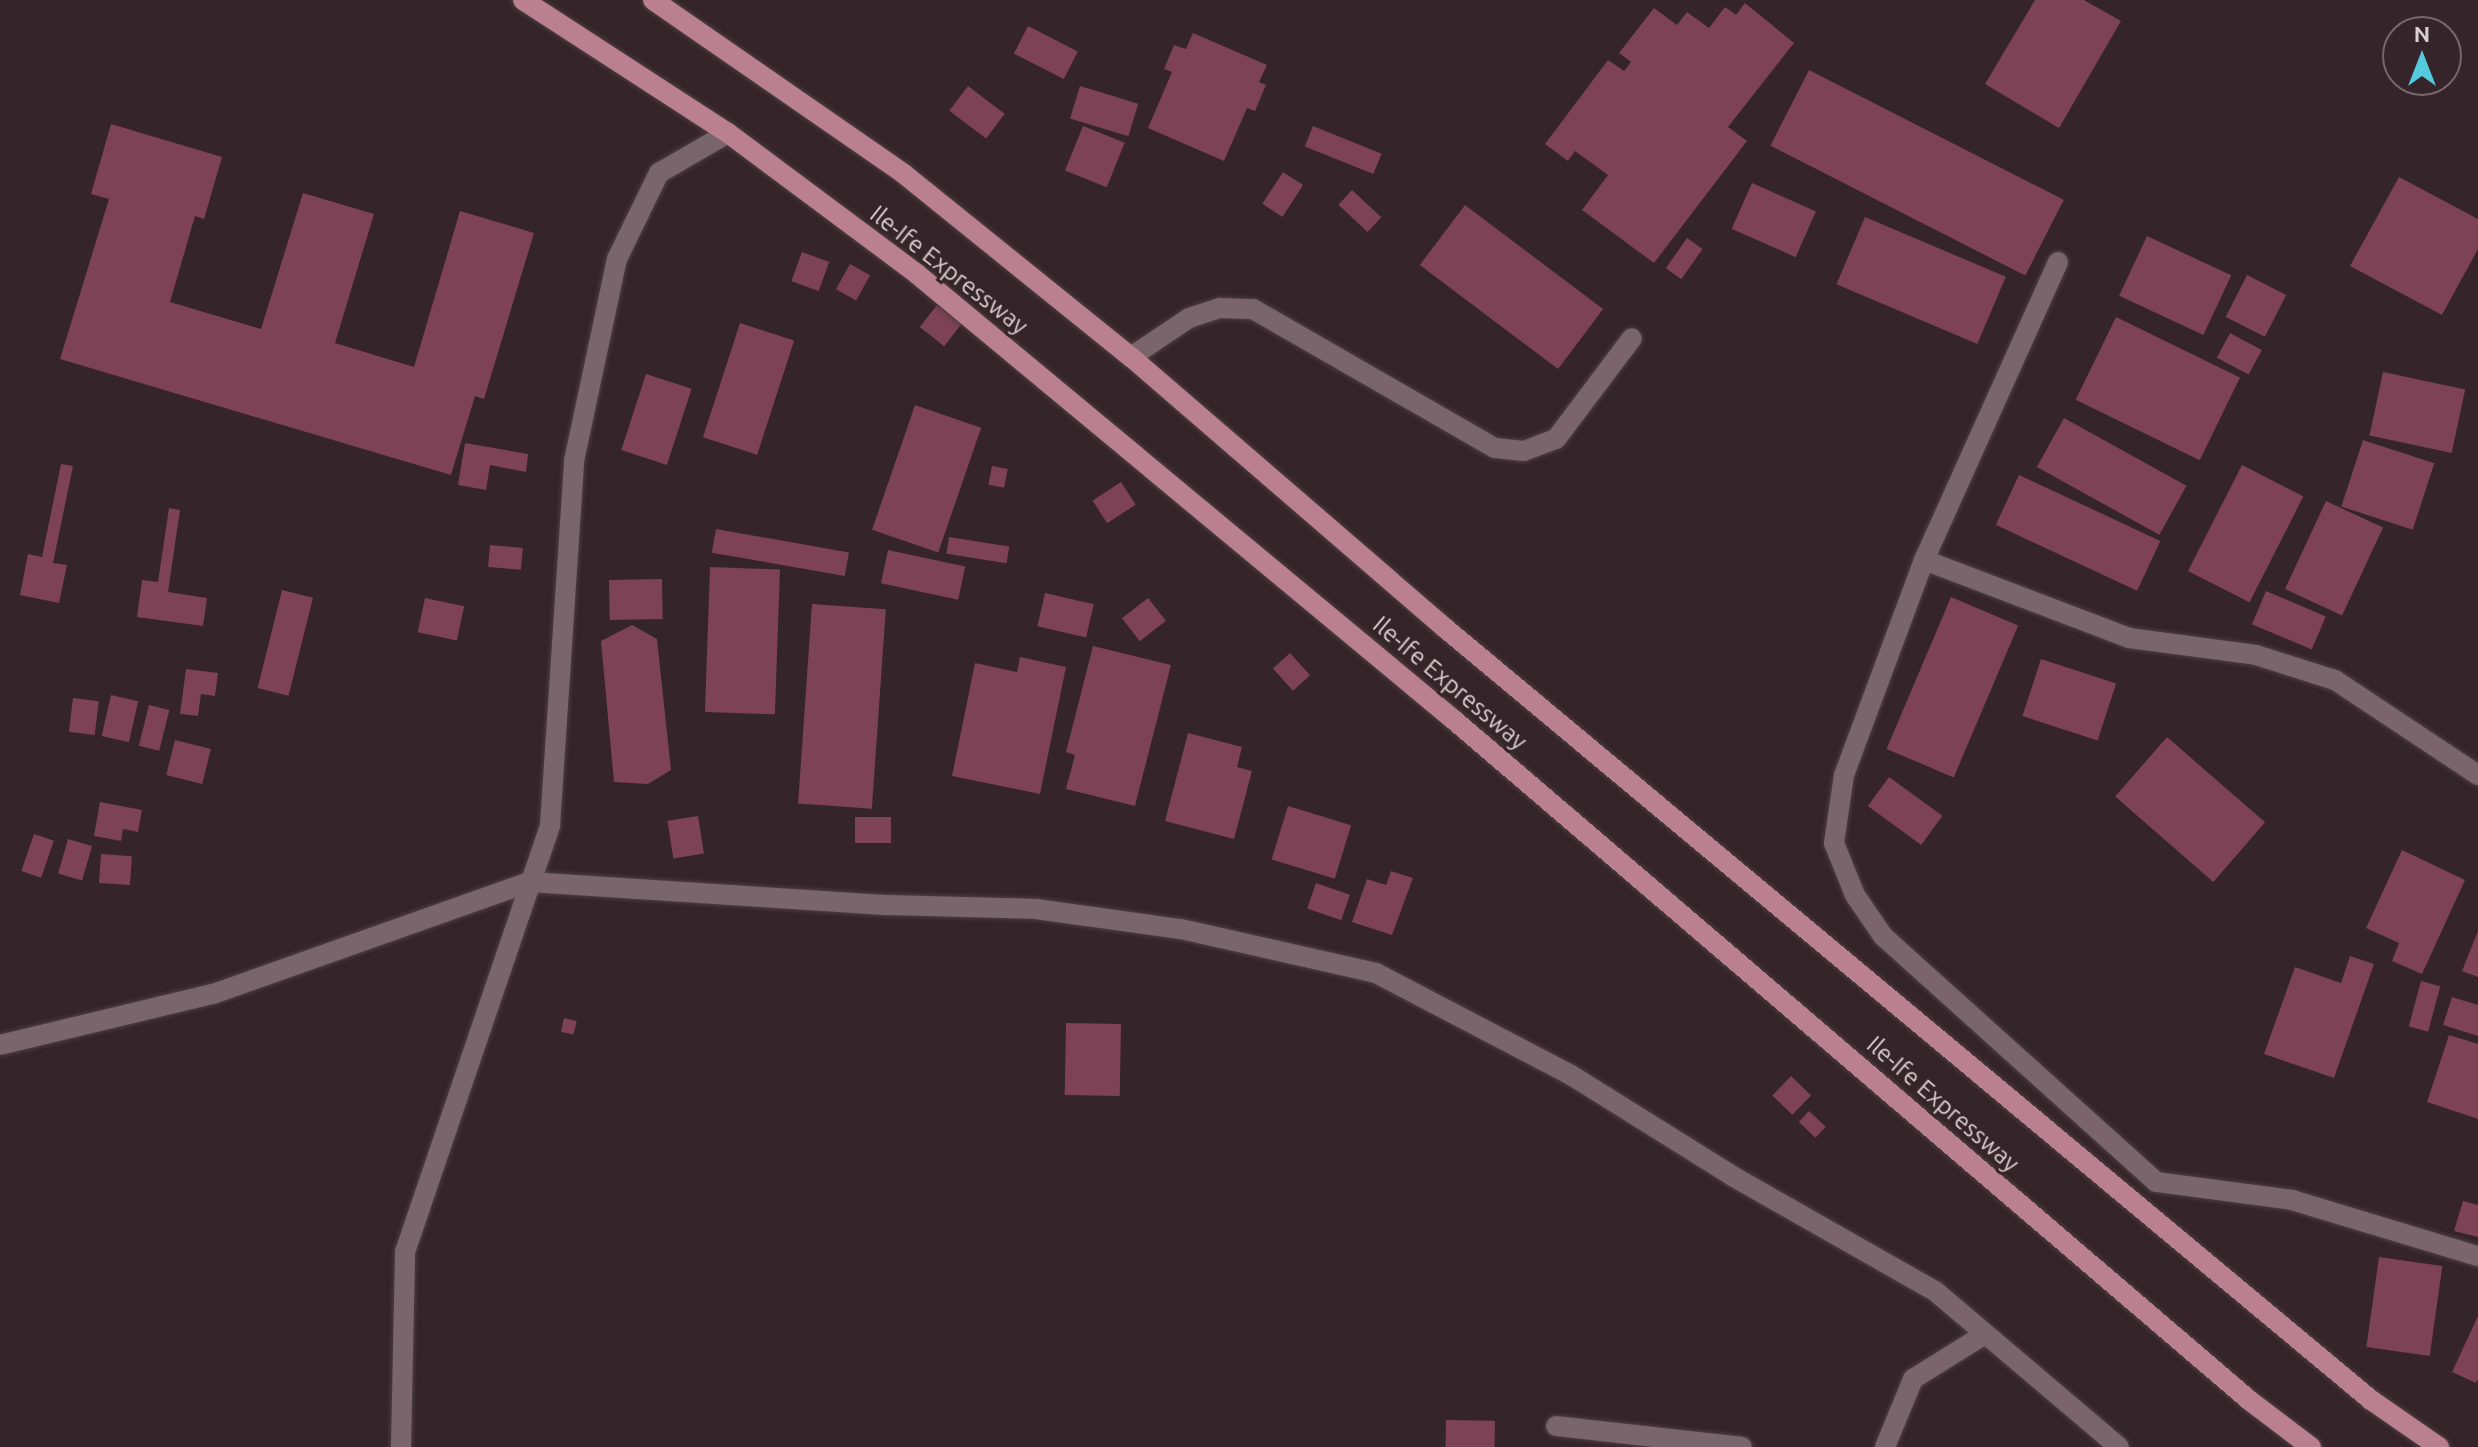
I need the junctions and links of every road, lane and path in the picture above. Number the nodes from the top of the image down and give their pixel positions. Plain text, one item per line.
1 (523, 0) edge
2 (653, 0) edge
3 (728, 133) junction
4 (2058, 262) dead end
5 (1632, 338) dead end
6 (1131, 357) junction
7 (1924, 560) junction
8 (2478, 775) edge
9 (530, 882) junction
10 (0, 1045) edge
11 (2478, 1256) edge
12 (1985, 1334) junction
13 (1556, 1426) dead end
14 (401, 1447) edge
15 (1742, 1447) edge
16 (1885, 1447) edge
17 (2119, 1447) edge
18 (2311, 1447) edge
19 (2439, 1447) edge

1 - 3 main road, Ile-Ife Expressway
2 - 6 main road, Ile-Ife Expressway
3 - 9 street
3 - 18 main road, Ile-Ife Expressway
4 - 7 street
5 - 6 street
6 - 19 main road, Ile-Ife Expressway
7 - 8 street
7 - 11 street
9 - 10 street
9 - 12 street
9 - 14 street
12 - 16 street
12 - 17 street
13 - 15 street

